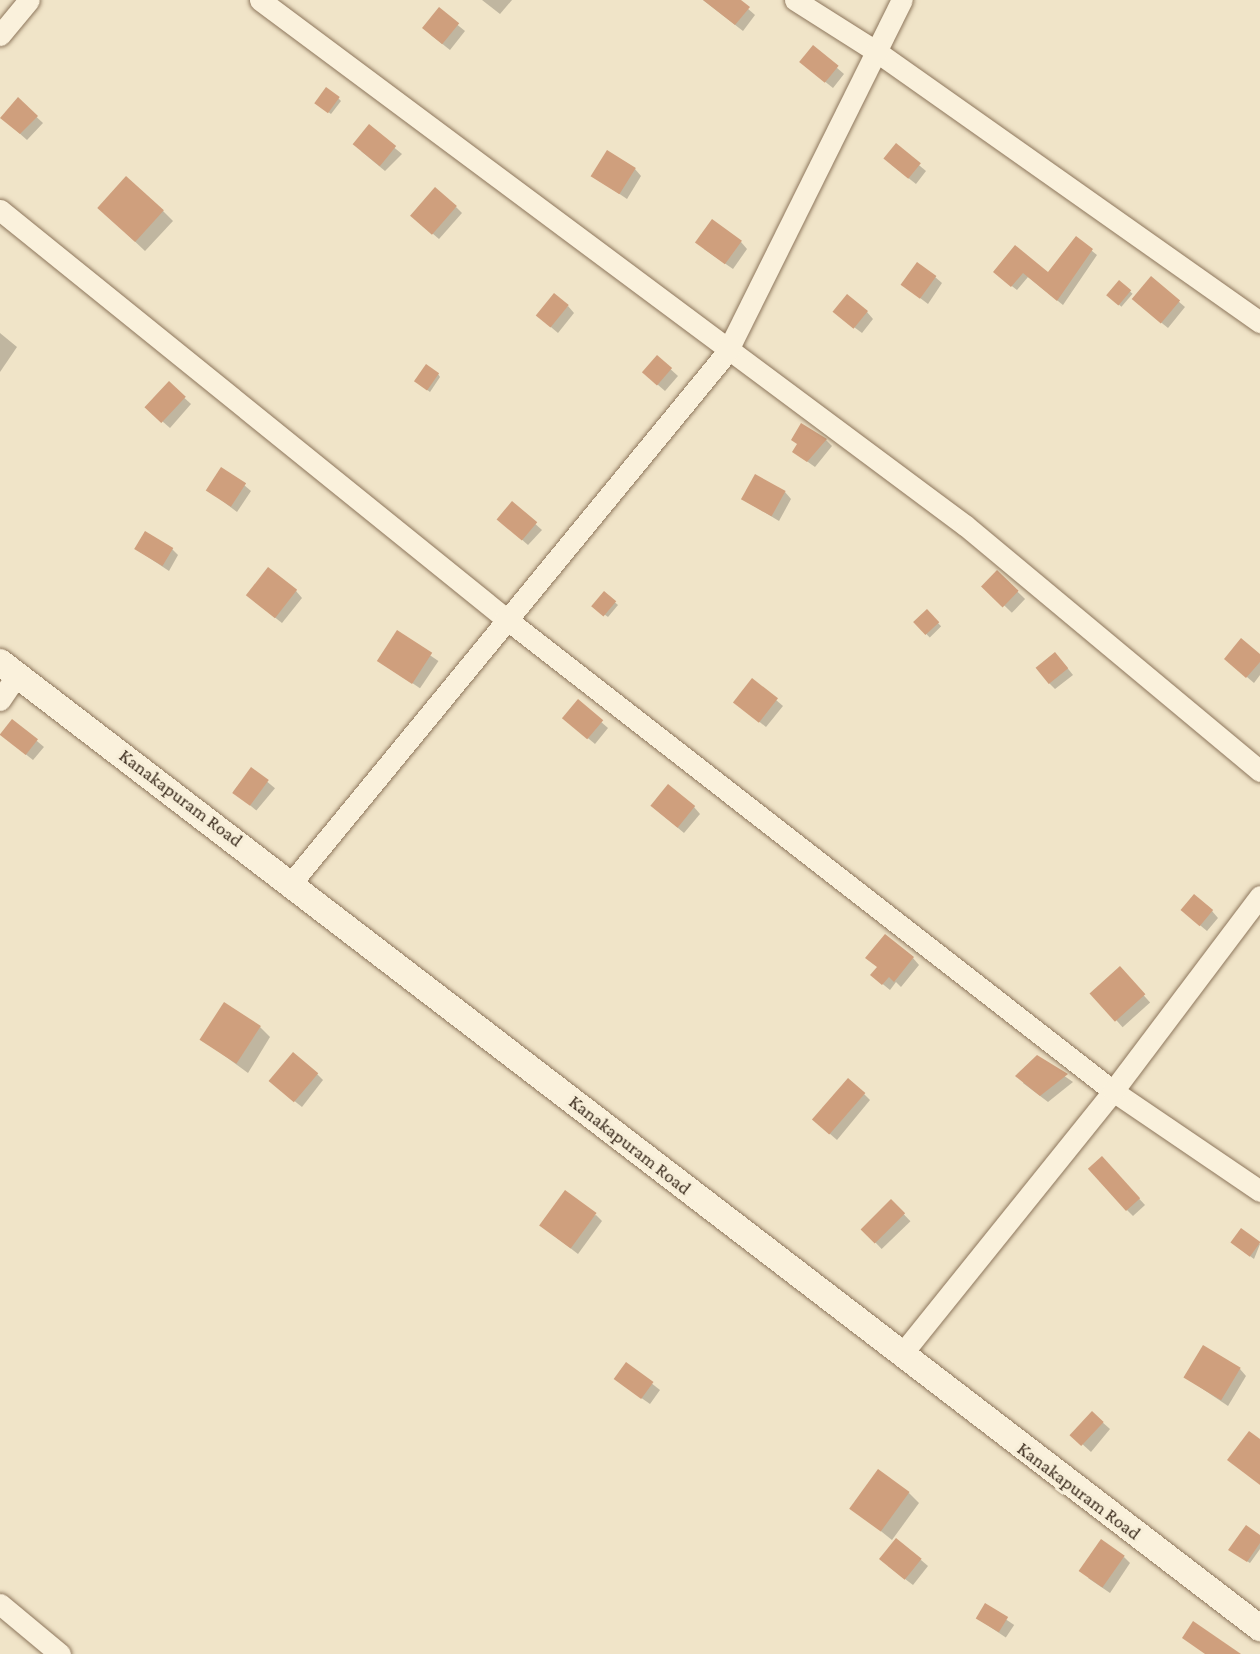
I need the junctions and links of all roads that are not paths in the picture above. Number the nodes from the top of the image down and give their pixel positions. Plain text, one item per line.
1 (29, 0) edge
2 (260, 0) edge
3 (795, 0) edge
4 (902, 0) edge
5 (0, 35) edge
6 (877, 52) junction
7 (0, 209) edge
8 (1260, 322) edge
9 (727, 352) junction
10 (505, 618) junction
11 (9, 668) edge
12 (0, 700) edge
13 (1260, 771) edge
14 (292, 881) junction
15 (1260, 896) edge
16 (1113, 1091) junction
17 (1260, 1191) edge
18 (901, 1355) junction
19 (0, 1604) edge
20 (1260, 1628) edge
21 (60, 1654) edge

1 - 5 street
2 - 9 street
3 - 6 street
4 - 6 street
6 - 8 street
6 - 9 street
7 - 10 street
9 - 10 street
9 - 13 street
10 - 14 street
10 - 16 street
11 - 12 street
11 - 14 street, Kanakapuram Road
14 - 18 street, Kanakapuram Road
15 - 16 street
16 - 17 street
16 - 18 street
18 - 20 street, Kanakapuram Road
19 - 21 street

